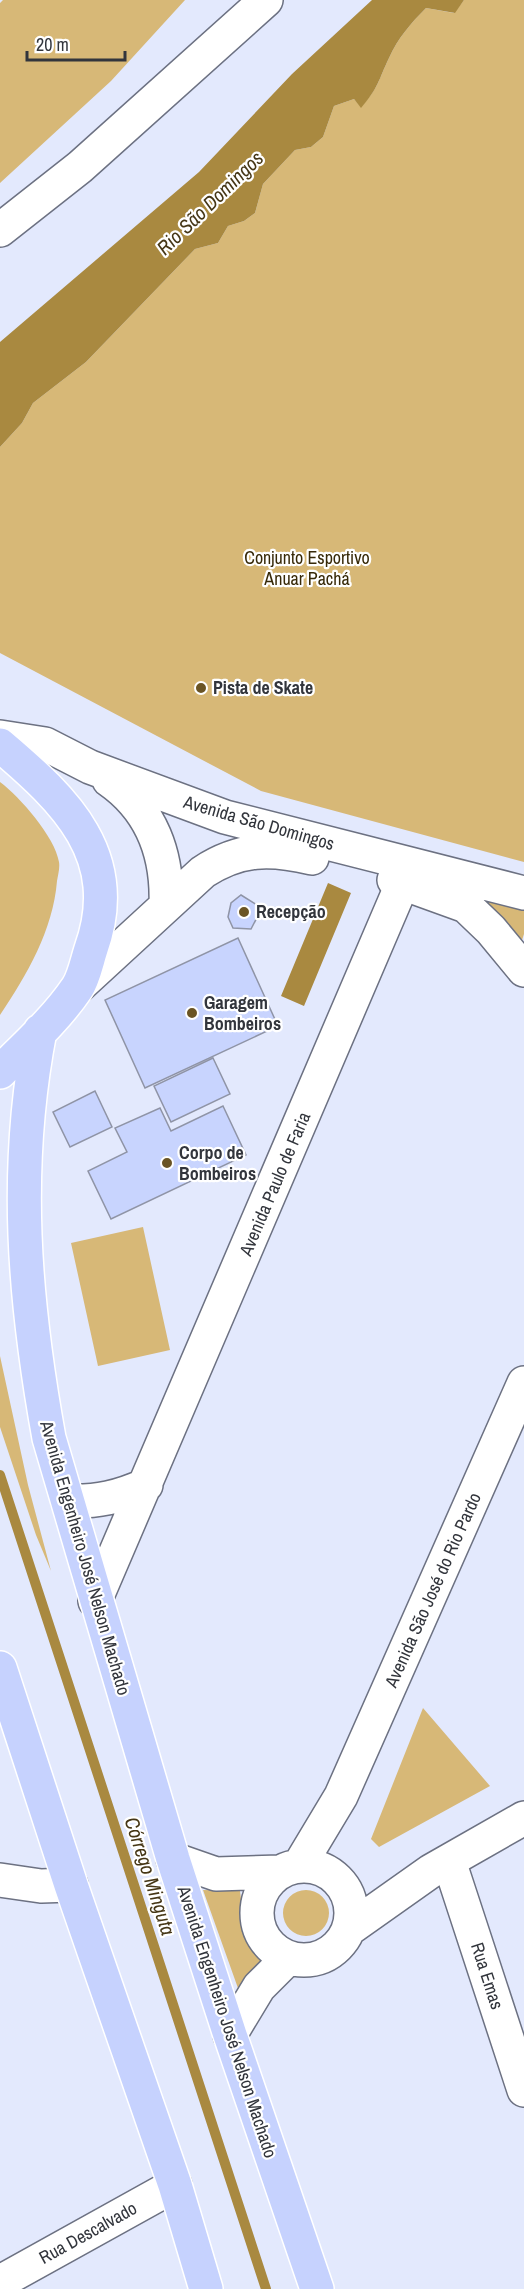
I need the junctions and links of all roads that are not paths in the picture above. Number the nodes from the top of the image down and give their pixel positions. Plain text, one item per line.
1 (266, 0) edge
2 (80, 167) junction
3 (0, 230) edge
4 (0, 252) edge
5 (0, 737) edge
6 (0, 745) edge
7 (90, 767) junction
8 (403, 882) junction
9 (524, 893) edge
10 (166, 906) junction
11 (524, 970) edge
12 (79, 986) junction
13 (40, 1031) junction
14 (0, 1072) edge
15 (524, 1383) edge
16 (146, 1485) junction
17 (68, 1501) junction
18 (95, 1601) junction
19 (0, 1668) edge
20 (524, 1818) edge
21 (173, 1859) junction
22 (440, 1866) junction
23 (313, 1874) junction
24 (0, 1880) edge
25 (71, 1885) junction
26 (349, 1929) junction
27 (288, 1958) junction
28 (230, 2035) junction
29 (524, 2090) edge
30 (176, 2185) junction
31 (0, 2282) edge
32 (206, 2289) edge
33 (317, 2289) edge

1 - 2 street
2 - 3 street
2 - 4 street
5 - 7 street, Avenida São Domingos
6 - 12 main road, Avenida Engenheiro José Nelson Machado
7 - 9 street, Avenida São Domingos
7 - 10 street
8 - 10 street, Avenida São Domingos
8 - 11 street, Avenida São Domingos
8 - 16 street, Avenida Paulo de Faria
10 - 12 street, Avenida São Domingos
12 - 13 main road, Avenida Engenheiro José Nelson Machado
13 - 14 main road
13 - 17 main road, Avenida Engenheiro José Nelson Machado
15 - 23 street, Avenida São José do Rio Pardo
16 - 17 street
16 - 18 street, Avenida Paulo de Faria
17 - 18 main road, Avenida Engenheiro José Nelson Machado
18 - 21 main road, Avenida Engenheiro José Nelson Machado
19 - 25 main road
20 - 22 street
21 - 23 street
21 - 28 main road, Avenida Engenheiro José Nelson Machado
22 - 23 street
22 - 26 street
22 - 29 street, Rua Emas
23 - 26 street
23 - 27 street
24 - 25 street
25 - 30 main road
26 - 27 street
27 - 28 street
28 - 33 main road, Avenida Engenheiro José Nelson Machado
30 - 31 street, Rua Descalvado
30 - 32 main road

